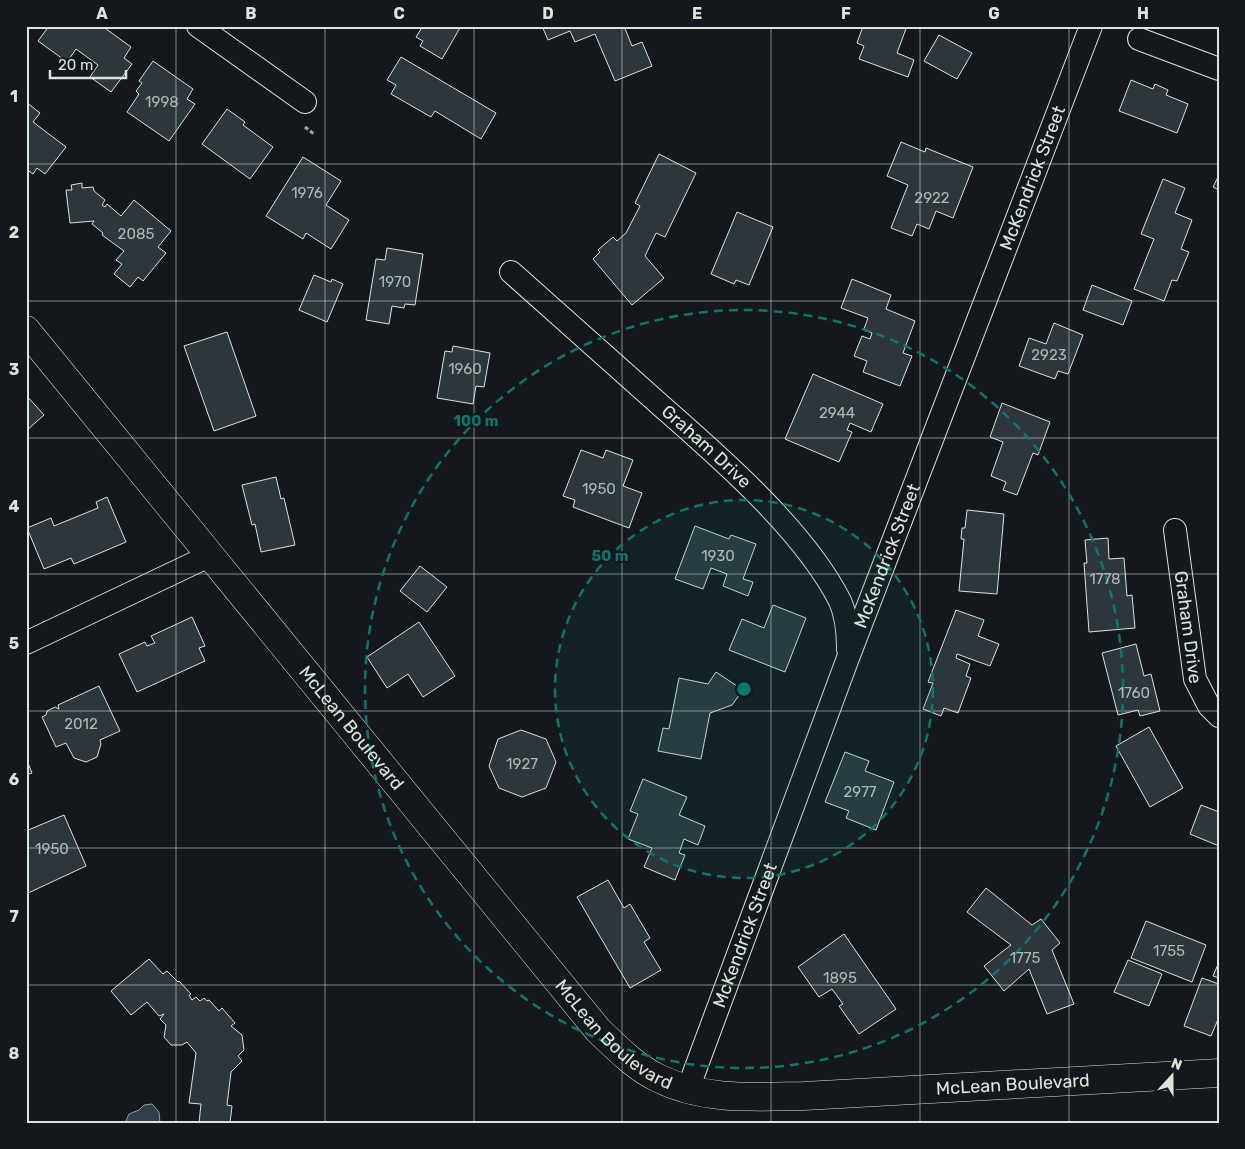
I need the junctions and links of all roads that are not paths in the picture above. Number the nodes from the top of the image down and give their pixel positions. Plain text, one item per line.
1 (198, 26) edge
2 (1092, 26) edge
3 (1139, 38) dead end
4 (1219, 69) edge
5 (305, 102) dead end
6 (511, 272) dead end
7 (26, 330) edge
8 (1175, 530) dead end
9 (211, 555) junction
10 (26, 643) edge
11 (848, 658) junction
12 (1219, 716) edge
13 (1219, 1074) edge
14 (688, 1089) junction

1 - 5 street
2 - 11 street, McKendrick Street
3 - 4 street
6 - 11 street, Graham Drive
7 - 9 street, McLean Boulevard
8 - 12 street, Graham Drive
9 - 10 street
9 - 14 street, McLean Boulevard
11 - 14 street, McKendrick Street
13 - 14 street, McLean Boulevard

